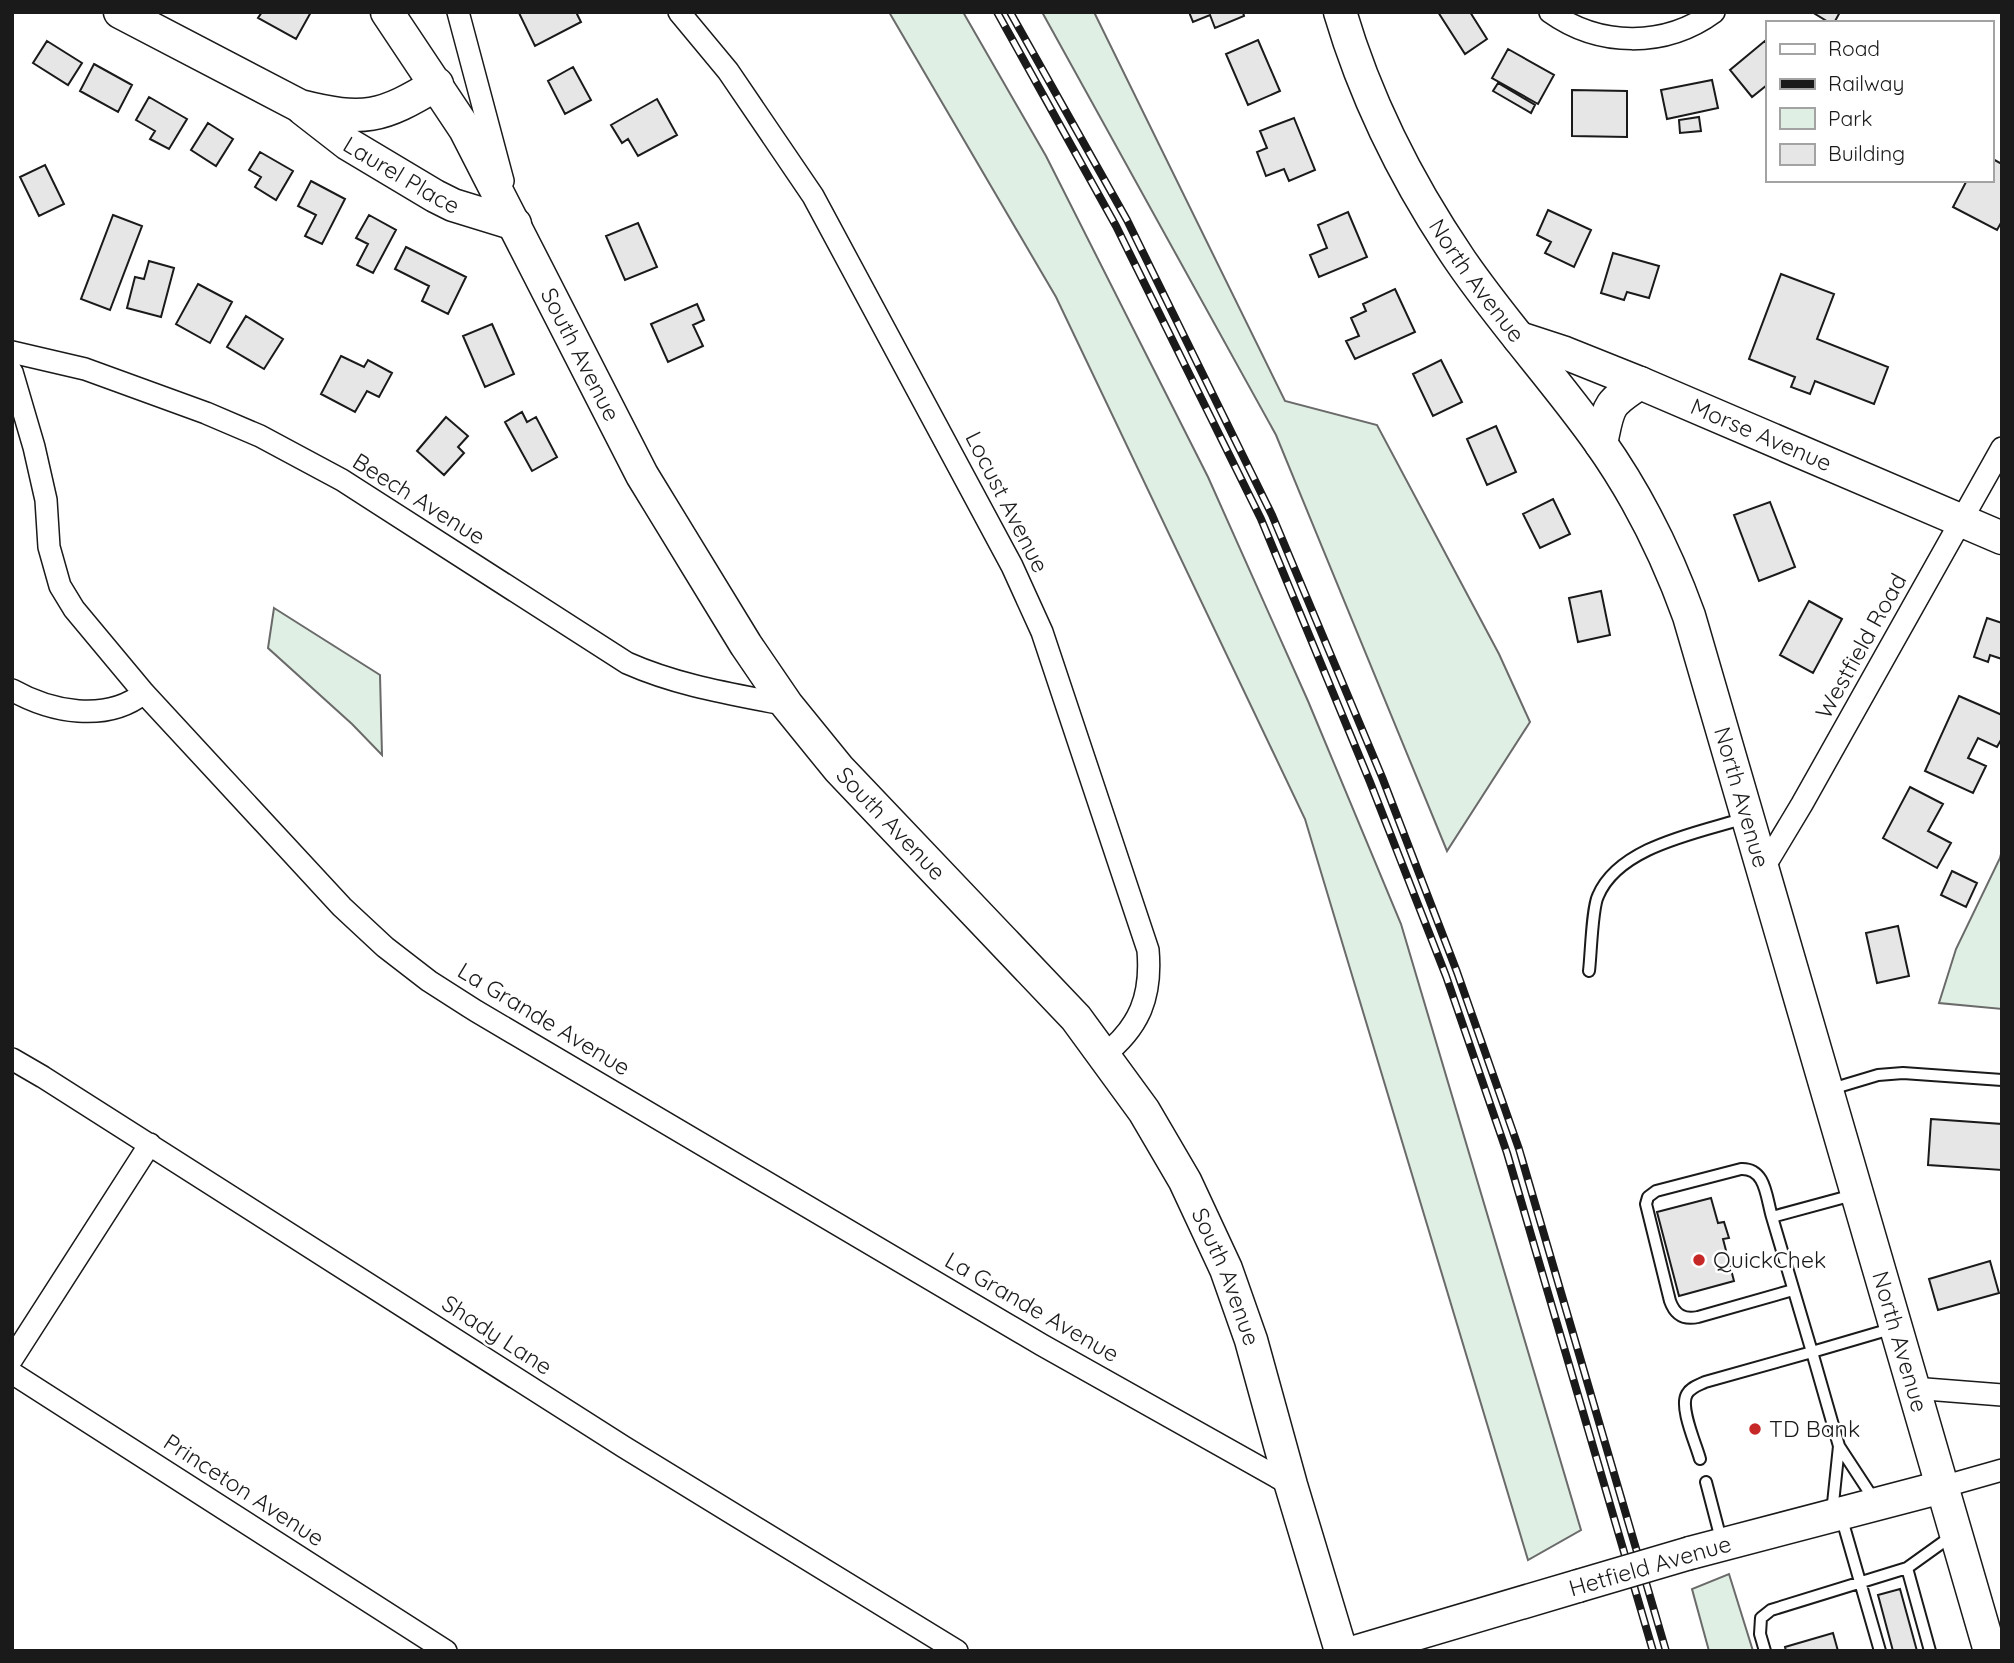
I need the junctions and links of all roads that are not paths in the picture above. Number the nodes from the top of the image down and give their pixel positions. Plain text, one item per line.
1 (120, 12) edge
2 (458, 12) edge
3 (679, 12) edge
4 (1340, 12) edge
5 (1550, 12) edge
6 (1714, 12) edge
7 (393, 14) edge
8 (437, 85) junction
9 (300, 106) junction
10 (515, 224) junction
11 (1519, 338) junction
12 (12, 352) edge
13 (12, 372) edge
14 (1640, 383) junction
15 (1601, 444) junction
16 (2002, 448) edge
17 (1962, 519) junction
18 (2002, 538) edge
19 (12, 690) edge
20 (144, 693) junction
21 (787, 705) junction
22 (1747, 817) junction
23 (1763, 869) junction
24 (1589, 971) dead end
25 (1103, 1056) junction
26 (12, 1059) edge
27 (2002, 1080) edge
28 (1826, 1091) junction
29 (149, 1144) junction
30 (1856, 1195) junction
31 (1772, 1217) junction
32 (1793, 1290) junction
33 (1895, 1328) junction
34 (1812, 1352) junction
35 (12, 1359) edge
36 (12, 1373) edge
37 (1913, 1388) junction
38 (2002, 1395) edge
39 (1839, 1446) junction
40 (1700, 1459) dead end
41 (2002, 1470) edge
42 (1706, 1482) dead end
43 (1291, 1485) junction
44 (1942, 1487) junction
45 (1876, 1504) junction
46 (1836, 1514) junction
47 (1955, 1533) junction
48 (1723, 1544) junction
49 (1907, 1568) junction
50 (1860, 1582) junction
51 (446, 1651) edge
52 (957, 1651) edge
53 (1340, 1651) edge
54 (1358, 1651) edge
55 (1765, 1651) edge
56 (1880, 1651) edge
57 (1930, 1651) edge
58 (1990, 1651) edge

1 - 9 main road, Laurel Place
2 - 10 street
3 - 25 street, Locust Avenue
4 - 11 main road, North Avenue
5 - 6 street
7 - 8 main road, South Avenue
8 - 9 main road, Laurel Place
8 - 10 main road, South Avenue
9 - 10 main road, Laurel Place
10 - 21 main road, South Avenue
11 - 14 main road, Morse Avenue
11 - 15 main road, North Avenue
12 - 21 street, Beech Avenue
13 - 20 street, La Grande Avenue
14 - 15 main road
14 - 17 main road, Morse Avenue
15 - 22 main road, North Avenue
16 - 17 street, Westfield Road
17 - 18 main road, Morse Avenue
17 - 23 street, Westfield Road
19 - 20 street
20 - 43 street, La Grande Avenue
21 - 25 main road, South Avenue
22 - 23 main road, North Avenue
22 - 24 lane
23 - 28 main road, North Avenue
25 - 43 main road, South Avenue
26 - 29 street, Shady Lane
27 - 28 lane
28 - 30 main road, North Avenue
29 - 35 street
29 - 52 street, Shady Lane
30 - 31 lane
30 - 33 main road, North Avenue
31 - 32 lane
31 - 32 lane
32 - 34 lane
33 - 34 lane
33 - 37 main road, North Avenue
34 - 39 lane
34 - 40 lane
36 - 51 street, Princeton Avenue
37 - 38 street
37 - 44 main road, North Avenue
39 - 45 lane
39 - 46 lane
41 - 44 street
42 - 48 lane
43 - 53 main road, South Avenue
44 - 45 main road, Hetfield Avenue
44 - 47 main road, North Avenue
45 - 46 main road, Hetfield Avenue
46 - 48 main road, Hetfield Avenue
46 - 50 lane
47 - 49 lane
47 - 58 main road, North Avenue
48 - 54 main road, Hetfield Avenue, bridge
49 - 50 lane
49 - 57 lane
50 - 55 lane
50 - 56 lane

